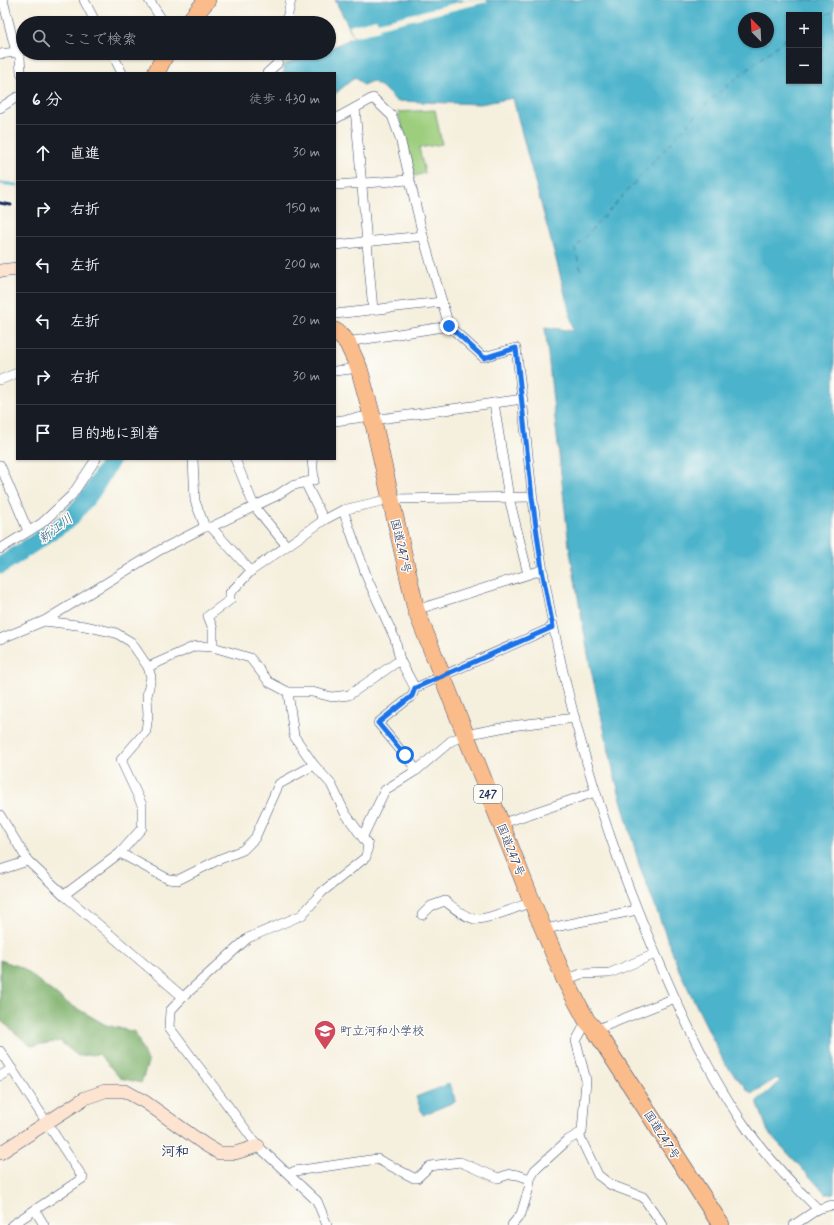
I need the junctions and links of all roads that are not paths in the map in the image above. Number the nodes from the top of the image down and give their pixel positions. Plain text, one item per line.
1 (3, 0) edge
2 (84, 0) edge
3 (149, 0) edge
4 (206, 0) edge
5 (291, 0) edge
6 (92, 16) edge
7 (159, 16) edge
8 (193, 16) edge
9 (288, 16) edge
10 (16, 52) joint
11 (0, 54) edge
12 (20, 60) edge
13 (116, 60) edge
14 (162, 60) edge
15 (279, 60) edge
16 (21, 72) edge
17 (122, 72) edge
18 (156, 72) edge
19 (268, 72) edge
20 (16, 98) edge
21 (0, 108) edge
22 (355, 108) junction
23 (336, 118) edge
24 (409, 180) junction
25 (361, 183) junction
26 (336, 185) edge
27 (423, 236) junction
28 (367, 242) junction
29 (336, 245) edge
30 (16, 269) edge
31 (0, 271) edge
32 (442, 302) junction
33 (373, 310) junction
34 (336, 314) edge
35 (449, 326) junction
36 (341, 336) edge
37 (359, 368) junction
38 (336, 371) edge
39 (16, 373) edge
40 (0, 380) edge
41 (523, 399) junction
42 (494, 403) junction
43 (373, 418) junction
44 (336, 421) edge
45 (95, 460) edge
46 (193, 460) edge
47 (235, 460) edge
48 (312, 460) edge
49 (0, 465) edge
50 (306, 482) junction
51 (532, 497) junction
52 (509, 498) junction
53 (390, 499) junction
54 (254, 506) junction
55 (343, 510) junction
56 (324, 520) junction
57 (208, 527) junction
58 (28, 531) junction
59 (286, 545) junction
60 (0, 549) edge
61 (542, 570) junction
62 (251, 571) junction
63 (528, 574) junction
64 (416, 610) junction
65 (44, 621) junction
66 (553, 627) junction
67 (20, 631) junction
68 (0, 632) edge
69 (0, 639) edge
70 (213, 648) junction
71 (400, 660) junction
72 (148, 667) junction
73 (442, 676) junction
74 (415, 688) junction
75 (288, 692) junction
76 (575, 718) junction
77 (465, 735) junction
78 (314, 766) junction
79 (417, 770) junction
80 (595, 792) junction
81 (0, 815) edge
82 (500, 824) junction
83 (363, 836) junction
84 (120, 853) junction
85 (28, 861) junction
86 (0, 870) edge
87 (64, 895) junction
88 (532, 902) junction
89 (637, 910) junction
90 (422, 915) dead end
91 (544, 931) junction
92 (655, 954) junction
93 (565, 980) junction
94 (183, 997) junction
95 (675, 998) junction
96 (591, 1026) junction
97 (0, 1051) edge
98 (12, 1068) junction
99 (0, 1076) edge
100 (48, 1122) junction
101 (579, 1135) junction
102 (258, 1146) junction
103 (0, 1153) edge
104 (289, 1174) junction
105 (530, 1179) junction
106 (834, 1206) edge
107 (818, 1209) junction
108 (35, 1210) junction
109 (12, 1225) edge
110 (44, 1225) edge
111 (327, 1225) edge
112 (512, 1225) edge
113 (663, 1225) edge
114 (720, 1225) edge
115 (794, 1225) edge

1 - 10 street
2 - 6 street
3 - 7 street
4 - 8 highway
5 - 9 street
10 - 11 street
12 - 16 street
13 - 17 street
14 - 18 highway
15 - 19 street
20 - 21 street
22 - 23 street
22 - 24 street
22 - 25 street
24 - 25 street
24 - 27 street
25 - 26 street
25 - 28 street
27 - 28 street
27 - 32 street
28 - 29 street
28 - 33 street
30 - 31 street
32 - 33 street
32 - 35 street
33 - 34 street
35 - 36 street
35 - 41 street
36 - 37 highway, 国道247号 / 247
37 - 38 street
37 - 43 highway, 国道247号 / 247
39 - 40 street
41 - 42 street
41 - 51 street
42 - 43 street
42 - 52 street
43 - 44 street
43 - 53 highway, 国道247号 / 247
45 - 58 street
46 - 57 street
47 - 54 street
48 - 50 street
49 - 58 street
50 - 54 street
50 - 56 street
51 - 52 street
51 - 61 street
52 - 53 street
52 - 63 street
53 - 55 street
53 - 64 highway, 国道247号 / 247
54 - 57 street
54 - 59 street
55 - 56 street
55 - 71 street
56 - 59 street
57 - 62 street
57 - 65 street
58 - 60 street
59 - 62 street
61 - 63 street
61 - 66 street
62 - 70 street
63 - 64 street
64 - 73 highway, 国道247号 / 247
65 - 67 street
65 - 72 street
66 - 73 street
66 - 76 street
67 - 68 street
67 - 69 street
70 - 72 street
70 - 75 street
71 - 74 street
71 - 75 street
72 - 84 street
73 - 74 street
73 - 77 highway, 国道247号 / 247
74 - 79 street
75 - 78 street
76 - 77 street
76 - 80 street
77 - 79 street
77 - 82 highway, 国道247号 / 247
78 - 83 street
78 - 84 street
79 - 83 street
80 - 82 street
80 - 89 street
81 - 85 street
82 - 88 highway, 国道247号 / 247
83 - 94 street
84 - 87 street
85 - 86 street
85 - 87 street
87 - 94 street
88 - 90 street
88 - 91 highway, 国道247号 / 247
89 - 91 street
89 - 92 street
91 - 93 highway, 国道247号 / 247
92 - 93 street
92 - 95 street
93 - 96 highway, 国道247号 / 247
94 - 102 street
95 - 96 street
95 - 107 street
96 - 101 street
96 - 114 highway, 国道247号 / 247
97 - 98 street
98 - 99 street
98 - 100 street
100 - 102 street
100 - 103 street
100 - 108 street
101 - 105 street
101 - 113 street
102 - 104 street
104 - 105 street
104 - 111 street
105 - 112 street
106 - 107 street
107 - 115 street
108 - 109 street
108 - 110 street

